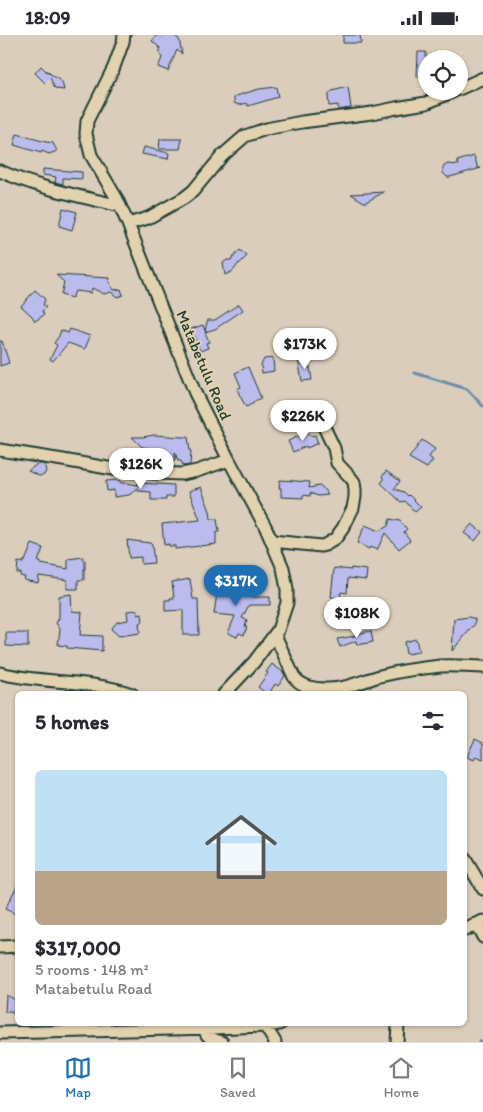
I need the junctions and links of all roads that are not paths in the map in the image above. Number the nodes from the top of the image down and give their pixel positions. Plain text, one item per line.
1 (124, 35) edge
2 (483, 78) edge
3 (468, 85) edge
4 (433, 100) edge
5 (0, 171) edge
6 (120, 206) junction
7 (128, 224) junction
8 (316, 409) dead end
9 (0, 450) edge
10 (229, 460) junction
11 (272, 541) junction
12 (275, 635) junction
13 (483, 667) edge
14 (0, 673) edge
15 (119, 691) edge
16 (227, 691) edge
17 (467, 862) edge
18 (483, 889) edge
19 (480, 923) edge
20 (467, 929) edge
21 (483, 937) edge
22 (0, 946) edge
23 (15, 946) edge
24 (206, 1026) edge
25 (265, 1026) joint
26 (398, 1026) edge
27 (52, 1028) edge
28 (0, 1033) edge
29 (77, 1037) edge
30 (222, 1042) edge
31 (275, 1042) edge
32 (397, 1042) edge

1 - 6 street, Matabetulu Road
2 - 3 street
4 - 7 street
5 - 6 street
6 - 7 street, Matabetulu Road
7 - 10 street, Matabetulu Road
8 - 11 street
9 - 10 street
10 - 11 street, Matabetulu Road
11 - 12 street, Matabetulu Road
12 - 13 street
12 - 16 street, Matabetulu Road
14 - 15 street
17 - 18 street
19 - 20 street
19 - 21 street
22 - 23 street
24 - 25 street
24 - 29 street
24 - 30 street
25 - 31 street
26 - 32 street
27 - 28 street
27 - 29 street

